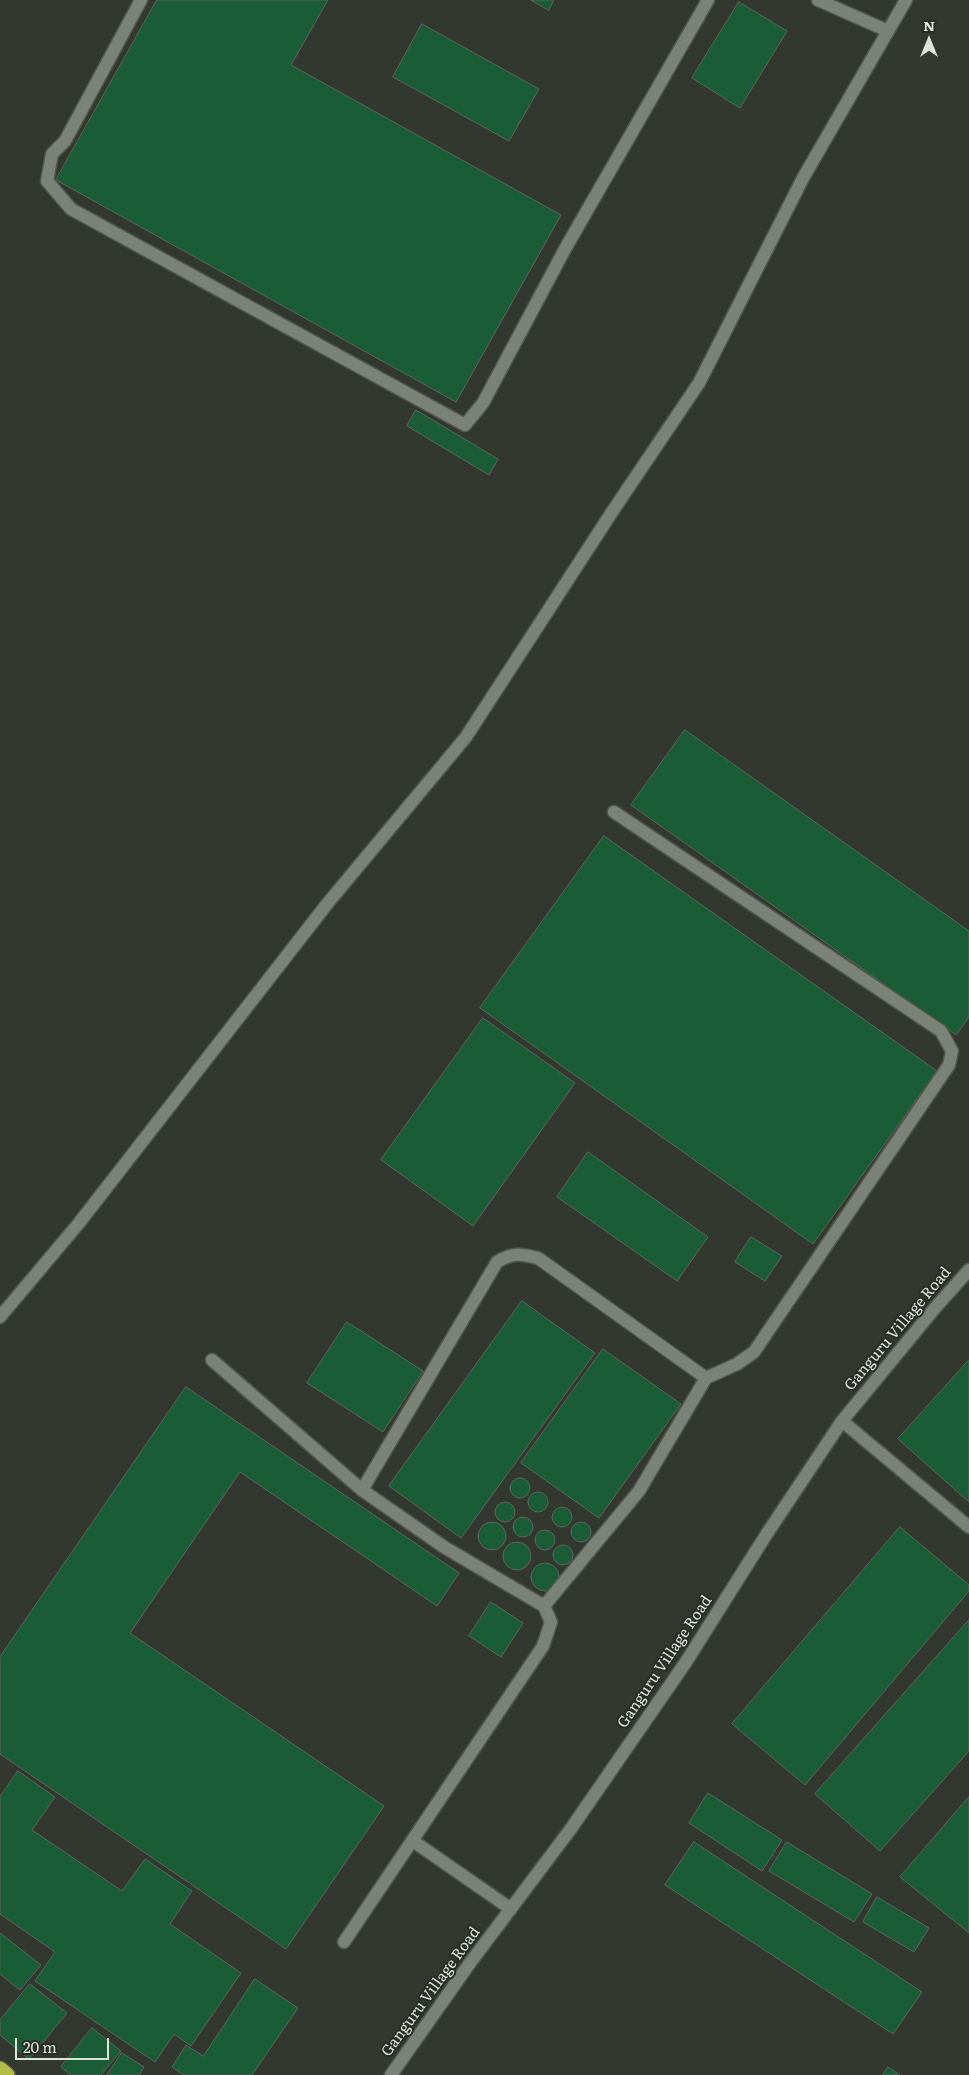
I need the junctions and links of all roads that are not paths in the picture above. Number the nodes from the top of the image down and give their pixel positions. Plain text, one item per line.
1 (141, 0) edge
2 (708, 0) edge
3 (818, 0) edge
4 (906, 0) edge
5 (888, 31) junction
6 (614, 812) dead end
7 (969, 1270) edge
8 (0, 1317) edge
9 (212, 1360) dead end
10 (706, 1378) junction
11 (842, 1421) junction
12 (362, 1490) junction
13 (969, 1527) edge
14 (544, 1606) junction
15 (413, 1841) junction
16 (511, 1909) junction
17 (344, 1942) dead end
18 (0, 2069) edge
19 (7, 2075) edge
20 (391, 2075) edge

1 - 2 street
3 - 5 street
4 - 5 street
5 - 8 street
6 - 10 street
7 - 11 street, Ganguru Village Road
9 - 12 street
10 - 12 street
10 - 14 street
11 - 13 street
11 - 16 street, Ganguru Village Road
12 - 14 street
14 - 15 street
15 - 16 street
15 - 17 street
16 - 20 street, Ganguru Village Road
18 - 19 highway

